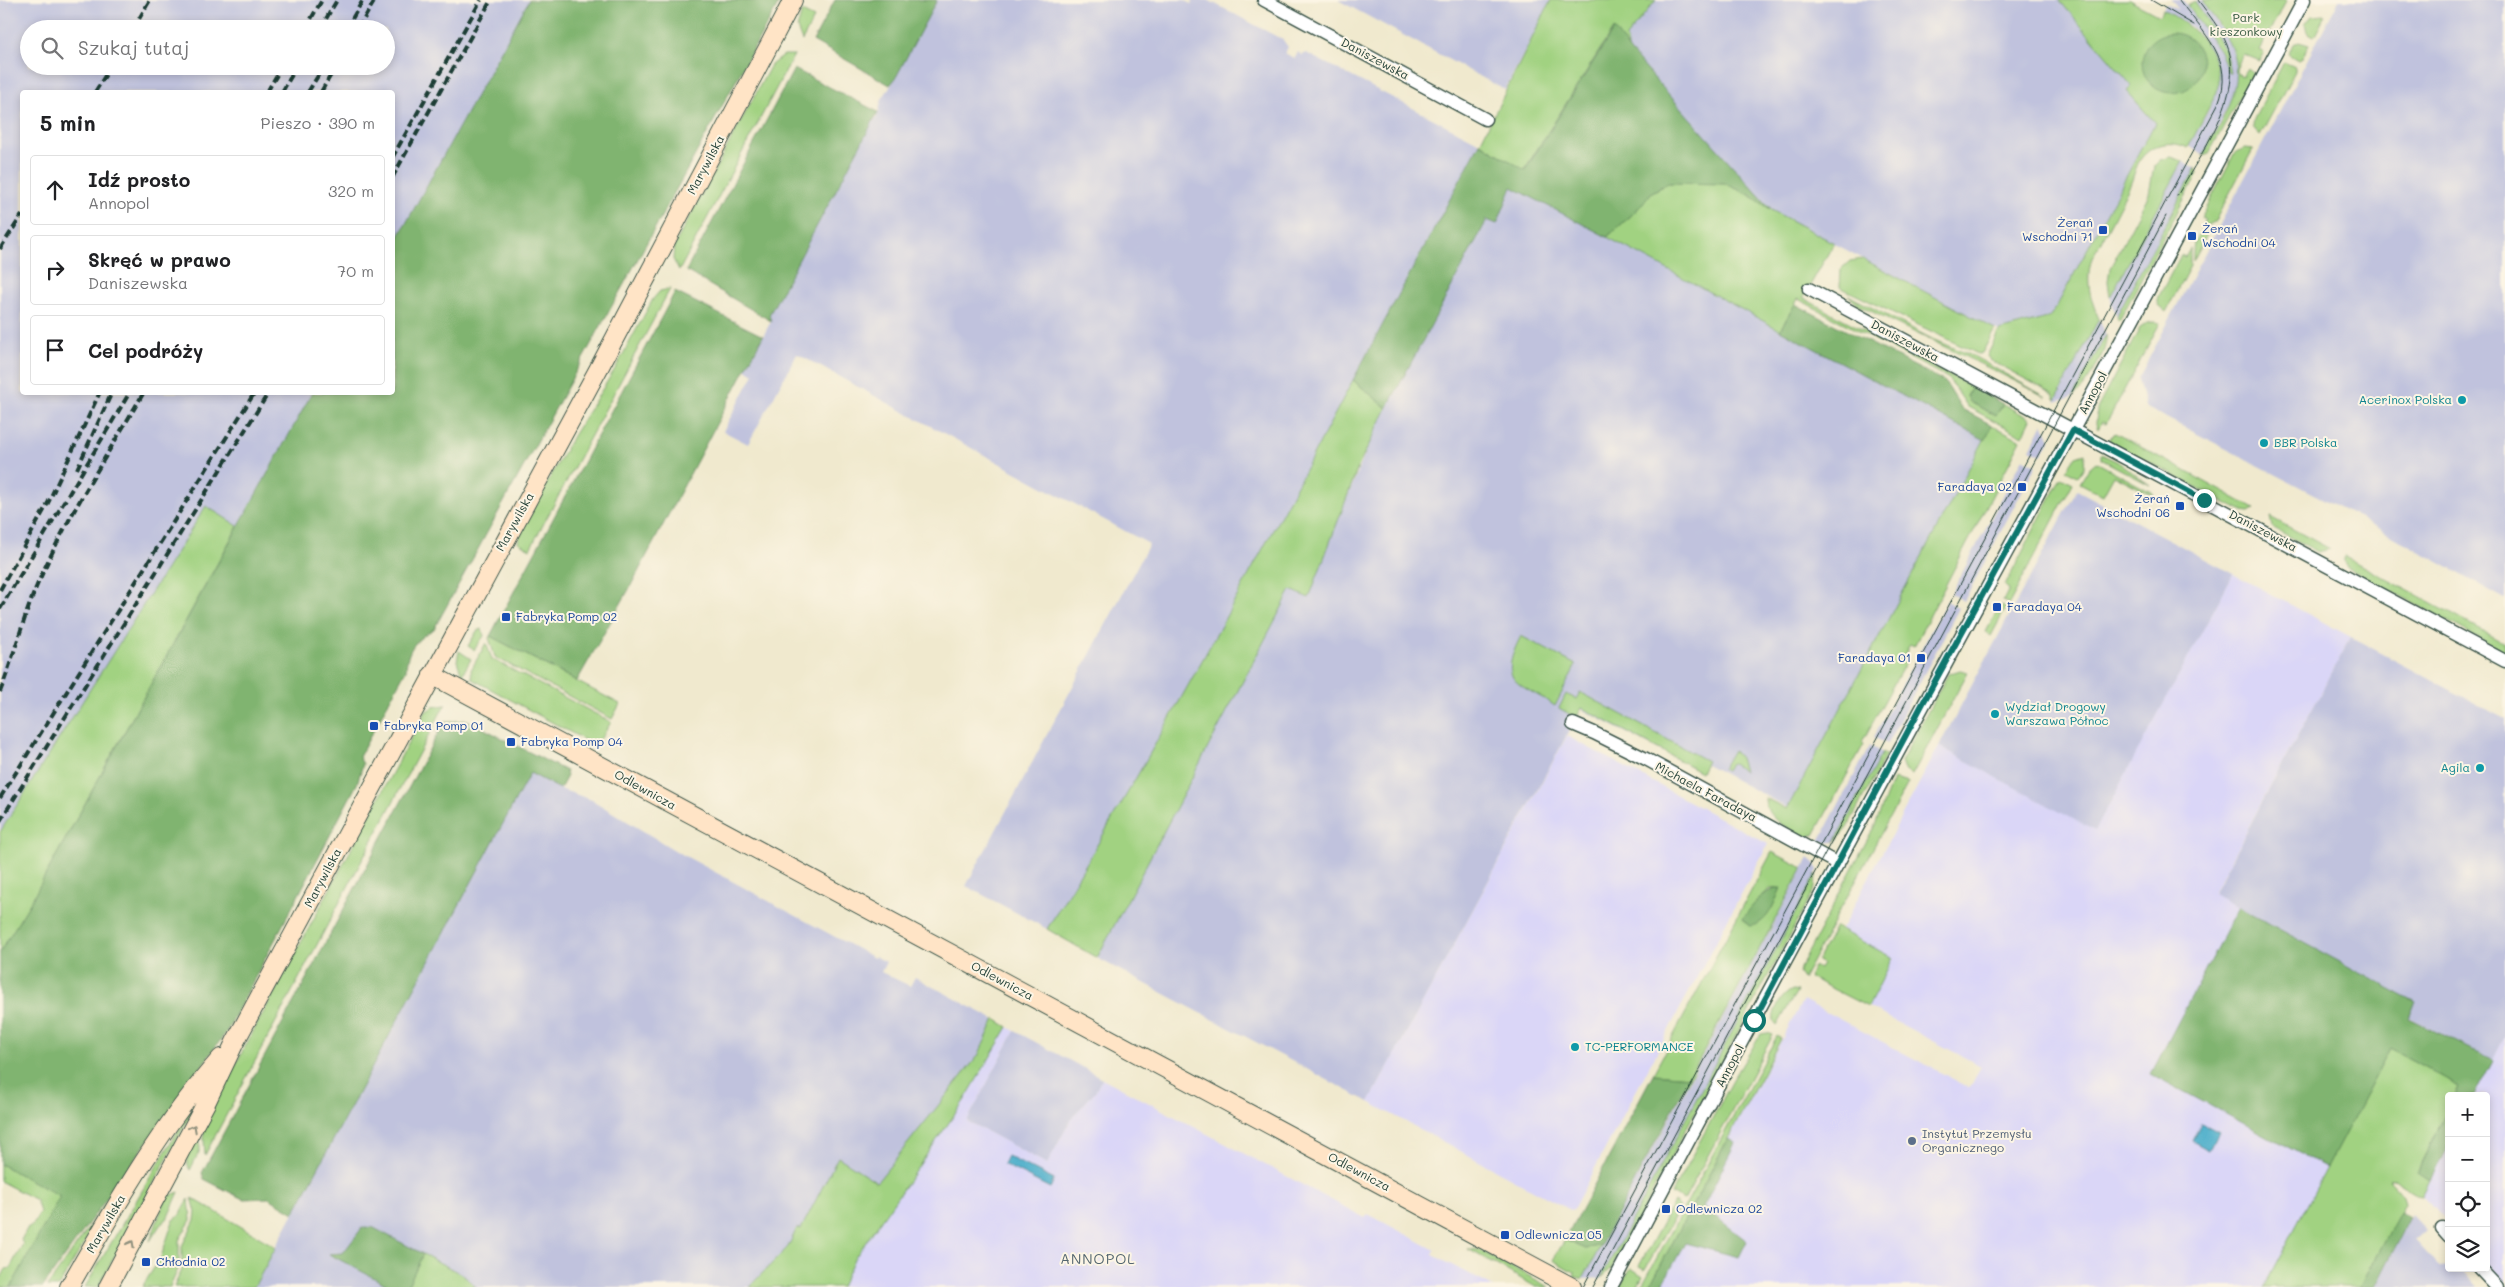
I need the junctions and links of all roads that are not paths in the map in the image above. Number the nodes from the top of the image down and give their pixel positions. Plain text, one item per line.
1 (793, 0) edge
2 (1264, 0) edge
3 (2304, 0) edge
4 (1485, 119) dead end
5 (1809, 289) dead end
6 (2073, 430) junction
7 (2505, 660) edge
8 (432, 675) junction
9 (1572, 724) dead end
10 (1838, 864) junction
11 (235, 1042) junction
12 (2484, 1272) edge
13 (69, 1287) edge
14 (108, 1287) edge
15 (1572, 1287) edge
16 (1611, 1287) edge
17 (2497, 1287) edge

1 - 8 main road, Marywilska
2 - 4 street, Daniszewska
3 - 6 street, Annopol
5 - 6 street, Daniszewska
6 - 7 street, Daniszewska
6 - 10 street, Annopol
8 - 11 main road, Marywilska
8 - 15 main road, Odlewnicza
9 - 10 street, Michaela Faradaya
10 - 16 street, Annopol
11 - 13 main road, Marywilska
14 -> 11 main road, Marywilska
12 - 17 street

